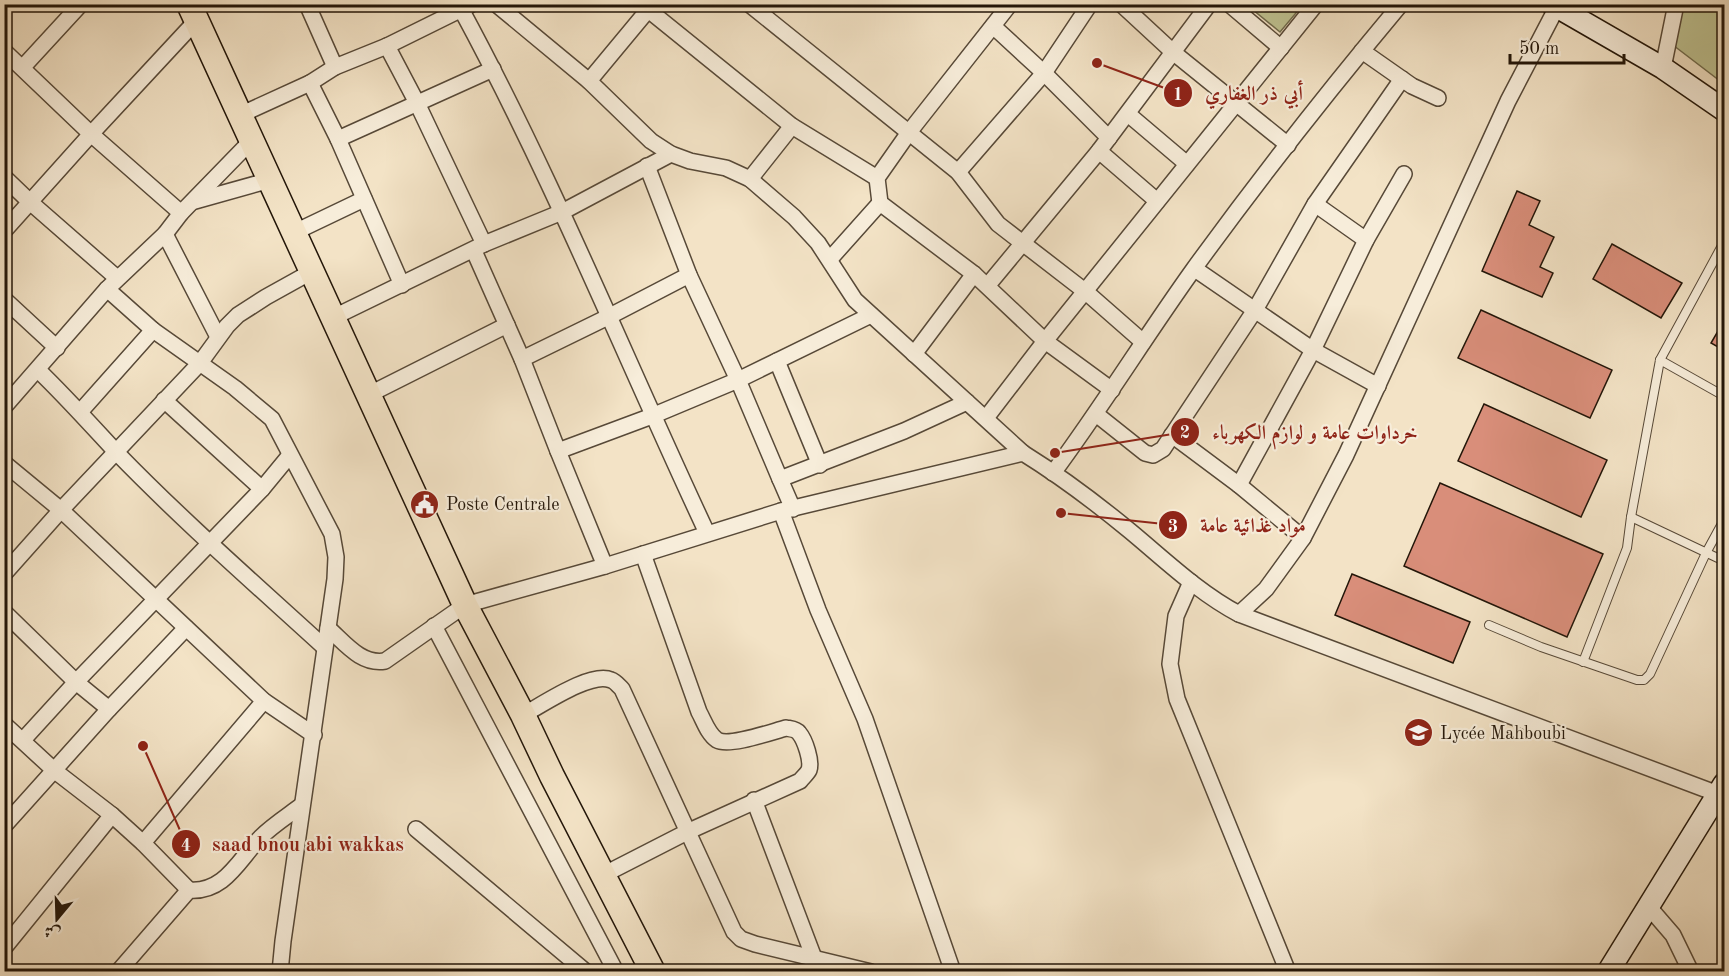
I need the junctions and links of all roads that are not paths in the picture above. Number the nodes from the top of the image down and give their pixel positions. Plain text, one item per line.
1 (81, 4) edge
2 (307, 4) edge
3 (496, 4) edge
4 (749, 4) edge
5 (1010, 4) edge
6 (1090, 4) edge
7 (1121, 4) edge
8 (1209, 4) edge
9 (1229, 4) edge
10 (1401, 4) edge
11 (1676, 4) edge
12 (1313, 6) edge
13 (1555, 6) edge
14 (466, 7) edge
15 (645, 7) edge
16 (193, 13) edge
17 (993, 26) junction
18 (387, 46) junction
19 (1281, 48) junction
20 (4, 51) edge
21 (1362, 51) junction
22 (1174, 53) junction
23 (23, 67) junction
24 (335, 67) junction
25 (1663, 68) junction
26 (493, 69) junction
27 (1044, 73) junction
28 (1402, 79) junction
29 (589, 81) junction
30 (310, 83) junction
31 (1438, 98) dead end
32 (417, 103) junction
33 (1235, 103) junction
34 (1725, 110) edge
35 (1128, 114) junction
36 (240, 115) junction
37 (792, 126) junction
38 (910, 131) junction
39 (91, 134) junction
40 (1109, 138) junction
41 (338, 139) junction
42 (252, 140) junction
43 (1288, 145) junction
44 (1100, 152) junction
45 (671, 154) junction
46 (1187, 164) junction
47 (647, 166) junction
48 (958, 172) junction
49 (1404, 174) dead end
50 (4, 177) edge
51 (877, 178) junction
52 (750, 179) junction
53 (270, 180) junction
54 (364, 200) junction
55 (194, 201) junction
56 (1157, 201) junction
57 (30, 202) junction
58 (880, 203) junction
59 (1314, 204) junction
60 (562, 212) junction
61 (181, 213) junction
62 (4, 231) edge
63 (295, 232) junction
64 (165, 234) junction
65 (1366, 240) junction
66 (1725, 242) edge
67 (1022, 243) junction
68 (479, 247) junction
69 (830, 259) junction
70 (1195, 269) junction
71 (311, 272) junction
72 (974, 274) junction
73 (689, 275) junction
74 (112, 284) junction
75 (402, 285) junction
76 (987, 285) junction
77 (1086, 292) junction
78 (4, 299) edge
79 (1254, 310) junction
80 (871, 315) junction
81 (610, 316) junction
82 (332, 318) junction
83 (507, 325) junction
84 (153, 330) junction
85 (218, 337) junction
86 (1044, 341) junction
87 (1143, 342) junction
88 (57, 348) junction
89 (1313, 350) junction
90 (914, 354) junction
91 (522, 359) junction
92 (1660, 360) junction
93 (777, 361) junction
94 (200, 363) junction
95 (38, 370) junction
96 (738, 380) junction
97 (1378, 386) junction
98 (1112, 390) junction
99 (368, 395) junction
100 (1725, 396) edge
101 (164, 400) junction
102 (967, 402) junction
103 (4, 407) edge
104 (80, 412) junction
105 (1096, 414) junction
106 (652, 416) junction
107 (986, 418) junction
108 (1172, 435) junction
109 (558, 452) junction
110 (117, 453) junction
111 (1023, 453) junction
112 (290, 455) junction
113 (4, 463) edge
114 (820, 465) junction
115 (1053, 472) junction
116 (780, 479) junction
117 (1239, 485) junction
118 (262, 489) junction
119 (61, 510) junction
120 (787, 510) junction
121 (1631, 517) junction
122 (1725, 520) edge
123 (707, 533) junction
124 (1304, 538) junction
125 (210, 543) junction
126 (1706, 552) junction
127 (643, 554) junction
128 (1725, 561) edge
129 (605, 566) junction
130 (4, 574) edge
131 (1191, 582) junction
132 (158, 599) junction
133 (465, 605) junction
134 (4, 612) edge
135 (1239, 614) junction
136 (1489, 625) dead end
137 (434, 626) junction
138 (186, 628) junction
139 (328, 628) junction
140 (324, 647) junction
141 (1583, 662) junction
142 (76, 682) junction
143 (264, 701) junction
144 (109, 709) junction
145 (523, 715) junction
146 (4, 724) edge
147 (314, 735) junction
148 (23, 740) junction
149 (55, 771) junction
150 (1723, 787) edge
151 (754, 800) junction
152 (302, 805) junction
153 (112, 815) junction
154 (4, 825) edge
155 (416, 830) dead end
156 (687, 832) junction
157 (143, 843) junction
158 (603, 875) junction
159 (189, 890) junction
160 (1648, 906) junction
161 (4, 948) edge
162 (814, 958) junction
163 (118, 972) edge
164 (280, 972) edge
165 (586, 972) edge
166 (616, 972) edge
167 (653, 972) edge
168 (871, 972) edge
169 (953, 972) edge
170 (1288, 972) edge
171 (1608, 972) edge
172 (1691, 972) edge

1 - 23 street
2 - 24 street
3 - 29 street
4 - 38 street
5 - 17 street
6 - 27 street
7 - 22 street
8 - 22 street
9 - 19 street
10 - 21 street
11 - 25 street
12 - 19 street
13 - 25 main road
13 - 97 street
14 - 18 street
14 - 26 street
15 - 29 street
15 - 37 street
16 - 36 main road
16 - 39 street
17 - 27 street
17 - 38 street
18 - 24 street
18 - 32 street
19 - 33 street
20 - 23 street
21 - 28 street
21 - 43 street
22 - 33 street
22 - 35 street
23 - 39 street
24 - 30 street
25 - 34 main road
26 - 32 street
26 - 60 street
27 - 40 street
27 - 48 street
28 - 31 street
28 - 59 street
29 - 45 street
30 - 36 street
30 - 41 street
32 - 41 street
32 - 68 street
33 - 43 street
33 - 46 street
35 - 40 street
35 - 46 street
36 - 42 main road
37 - 51 street
37 - 52 street
38 - 48 street
38 - 51 street
39 - 57 street
39 - 61 street
40 - 44 street
41 - 54 street
42 - 53 main road
42 - 55 street
43 - 70 street
44 - 56 street
44 - 67 street
45 - 47 street
45 - 52 street
46 - 56 street
47 - 60 street
47 - 73 street
48 - 67 street
49 - 65 street
50 - 57 street
51 - 58 street
52 - 69 street
53 - 55 street
53 - 63 main road
54 - 63 street
54 - 75 street
55 - 61 street
56 - 77 street
57 - 62 street
57 - 74 street
58 - 69 street
58 - 72 street
59 - 65 street
59 - 79 street
60 - 68 street
60 - 81 street
61 - 64 street
63 - 71 main road
64 - 74 street
64 - 85 street
65 - 89 street
66 - 92 lane
67 - 76 street
67 - 77 street
68 - 75 street
68 - 83 street
69 - 80 street
70 - 79 street
70 - 87 street
71 - 82 main road
71 - 85 street
72 - 76 street
72 - 90 street
73 - 81 street
73 - 96 street
74 - 84 street
74 - 88 street
75 - 82 street
76 - 86 street
77 - 86 street
77 - 87 street
78 - 88 street
79 - 89 street
79 - 108 street
80 - 90 street
80 - 93 street
81 - 91 street
81 - 106 street
82 - 99 main road
83 - 91 street
83 - 99 street
84 - 94 street
84 - 104 street
85 - 94 street
86 - 98 street
86 - 107 street
87 - 98 street
88 - 95 street
89 - 97 street
89 - 117 street
90 - 102 street
91 - 109 street
92 - 100 lane
92 - 121 lane
93 - 96 street
93 - 114 street
94 - 101 street
94 - 112 street
95 - 103 street
95 - 104 street
96 - 106 street
96 - 116 street
97 - 124 street
98 - 105 street
99 - 133 main road
101 - 110 street
101 - 118 street
102 - 107 street
102 - 114 street
104 - 110 street
105 - 108 street
105 - 115 street
106 - 109 street
106 - 123 street
107 - 111 street
108 - 117 street
109 - 129 street
110 - 119 street
110 - 125 street
111 - 115 street
111 - 120 street
112 - 118 street
112 - 139 street
113 - 119 street
114 - 116 street
115 - 131 street
116 - 120 street
117 - 124 street
118 - 125 street
119 - 130 street
119 - 132 street
120 - 123 street
120 - 169 street
121 - 126 lane
121 - 141 lane
122 - 126 lane
123 - 127 street
124 - 135 street
125 - 132 street
125 - 140 street
126 - 128 lane
126 - 141 lane
127 - 129 street
127 - 151 street
129 - 133 street
131 - 135 street
131 - 170 street
132 - 138 street
132 - 142 street
133 - 137 street
133 - 145 main road
134 - 142 street
135 - 150 street
136 - 141 lane
137 - 139 street
137 - 166 street
138 - 143 street
138 - 144 street
139 - 140 street
140 - 147 street
142 - 144 street
142 - 148 street
143 - 147 street
143 - 157 street
144 - 149 street
145 - 156 street
145 - 158 main road
146 - 148 street
147 - 152 street
148 - 149 street
149 - 153 street
149 - 154 street
150 - 160 main road
151 - 156 street
151 - 162 street
152 - 159 street
152 - 164 street
153 - 157 street
153 - 161 street
155 - 165 street
156 - 158 street
156 - 162 street
157 - 159 street
158 - 167 main road
159 - 163 street
160 - 171 main road
160 - 172 street
162 - 168 street

